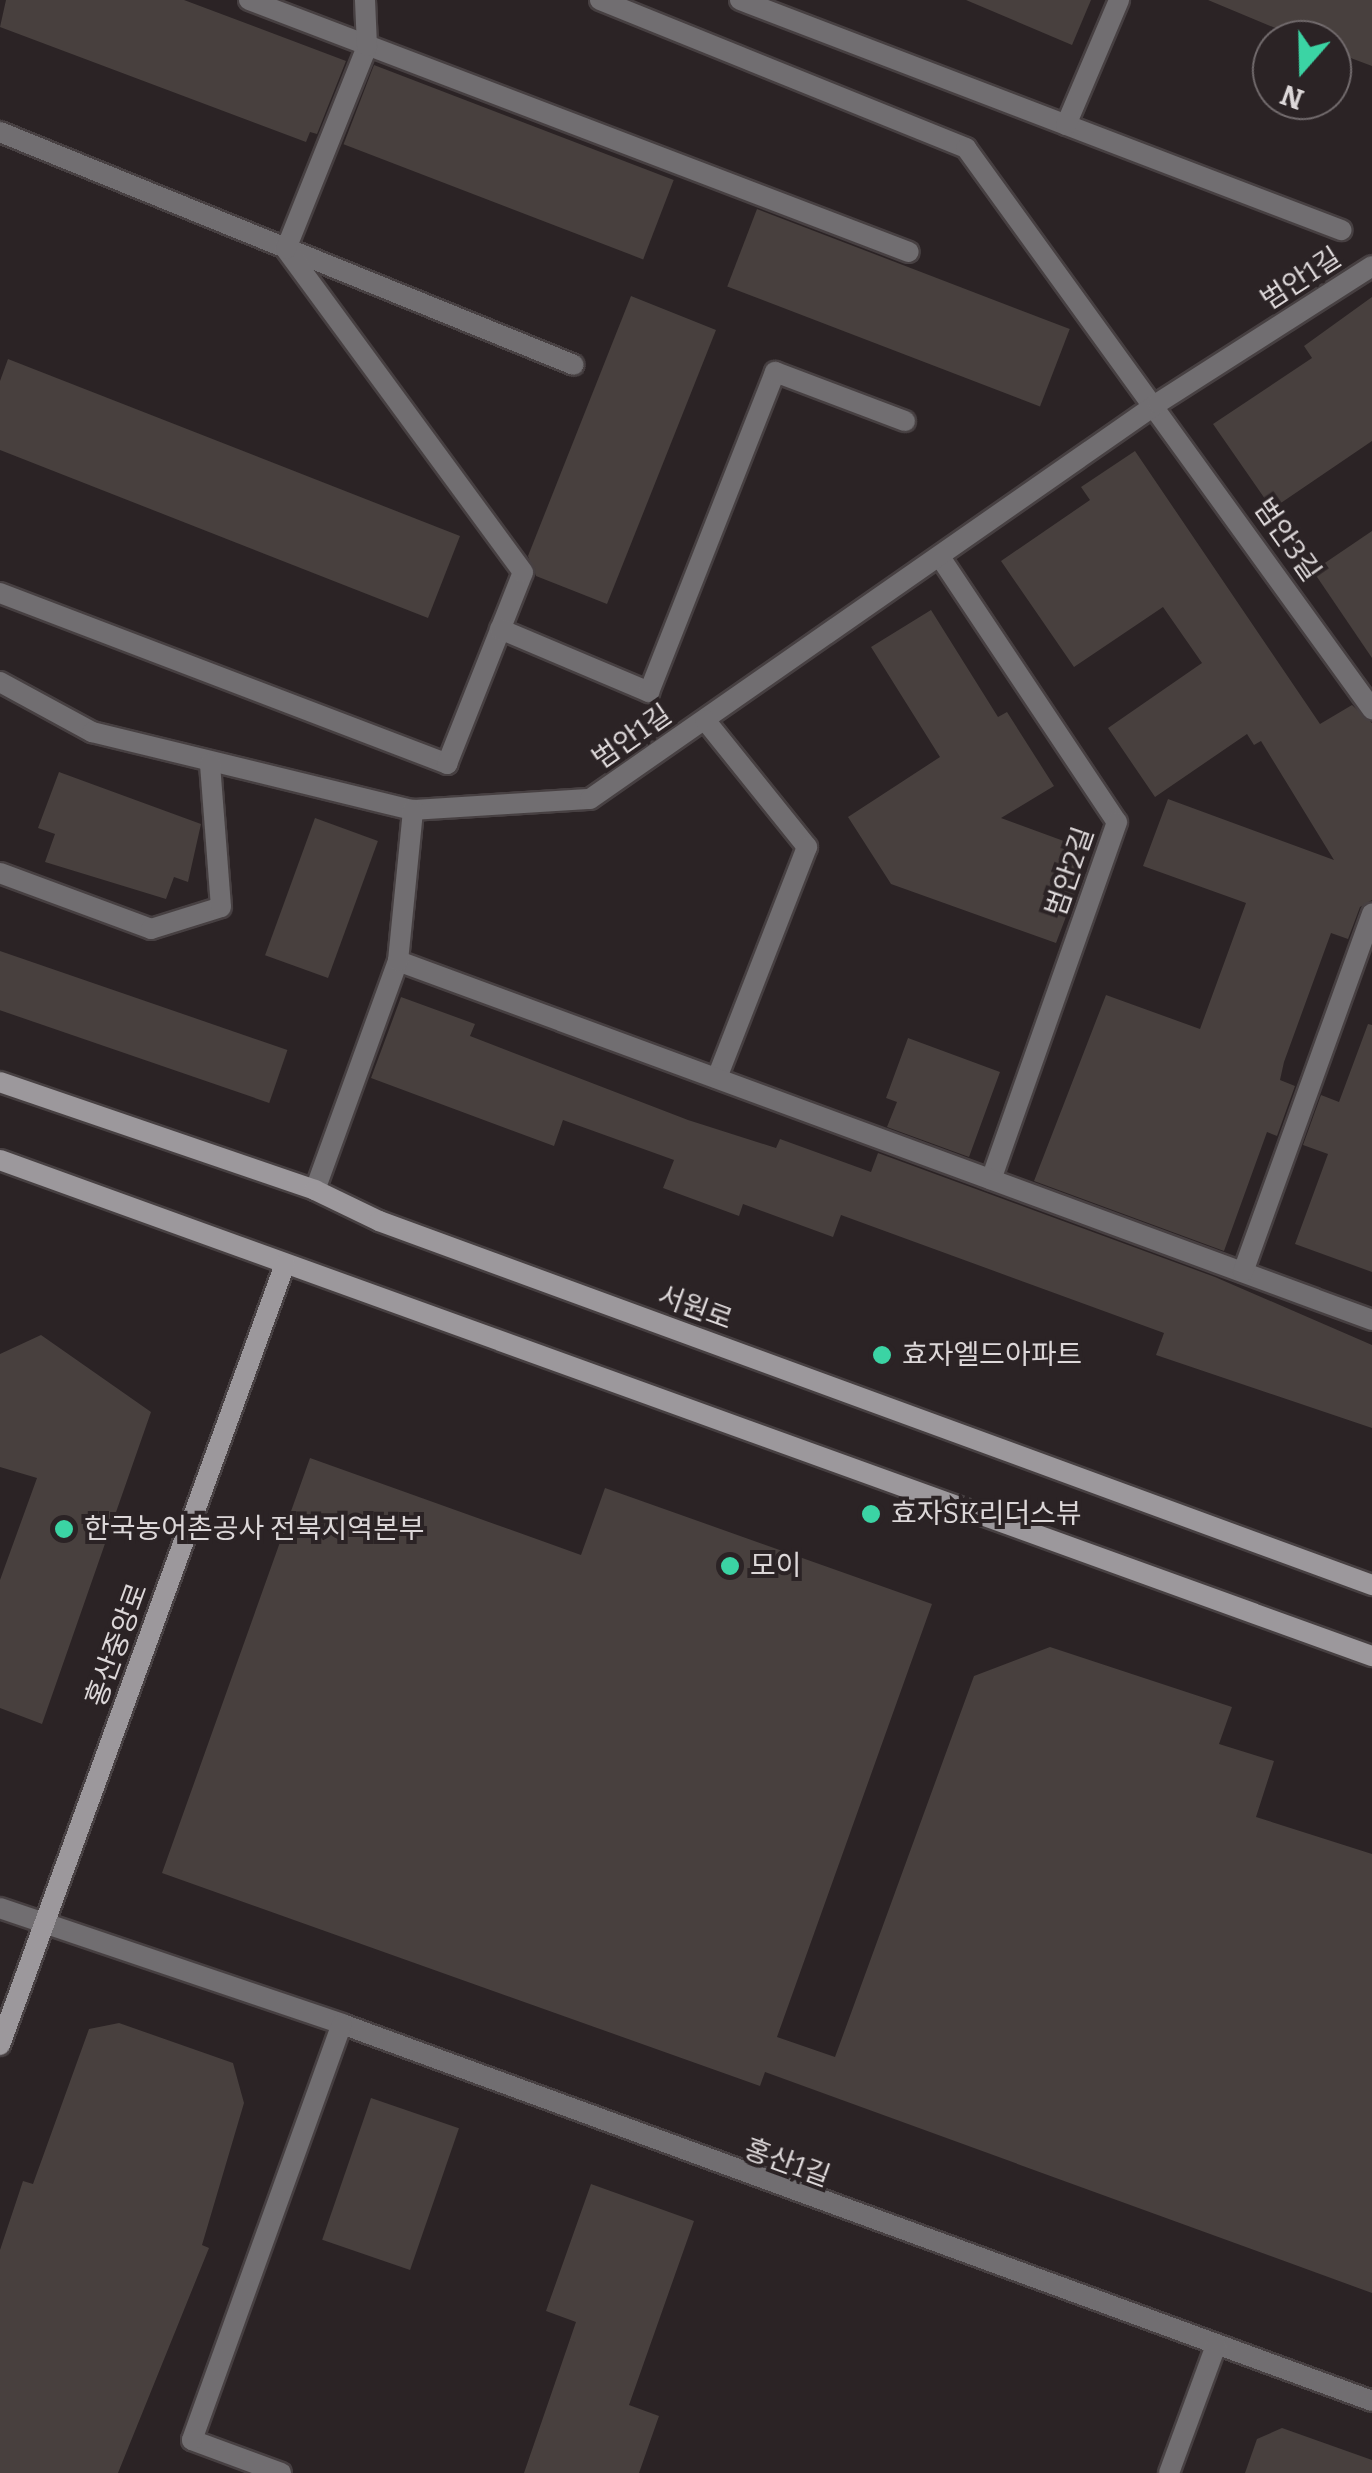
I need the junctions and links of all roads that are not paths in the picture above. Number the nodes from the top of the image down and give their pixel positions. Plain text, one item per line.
1 (248, 0) edge
2 (365, 0) edge
3 (600, 0) edge
4 (740, 0) edge
5 (1119, 0) edge
6 (367, 46) junction
7 (1066, 125) junction
8 (0, 132) edge
9 (1341, 230) dead end
10 (286, 249) junction
11 (909, 252) dead end
12 (1372, 266) edge
13 (574, 365) dead end
14 (1158, 403) junction
15 (905, 422) dead end
16 (942, 560) junction
17 (0, 593) edge
18 (500, 629) junction
19 (0, 682) edge
20 (1372, 708) edge
21 (705, 720) junction
22 (210, 763) junction
23 (413, 810) junction
24 (0, 873) edge
25 (1372, 913) edge
26 (398, 962) junction
27 (717, 1078) junction
28 (0, 1082) edge
29 (0, 1160) edge
30 (991, 1179) junction
31 (315, 1190) junction
32 (286, 1264) junction
33 (1242, 1272) junction
34 (1372, 1320) edge
35 (1372, 1585) edge
36 (1372, 1656) edge
37 (0, 1908) edge
38 (43, 1924) junction
39 (342, 2024) junction
40 (0, 2045) edge
41 (1216, 2344) junction
42 (1372, 2401) edge
43 (280, 2473) edge
44 (1168, 2473) edge

1 - 6 street
2 - 6 street
3 - 14 street
4 - 7 street
5 - 7 street
6 - 10 street
6 - 11 street
7 - 9 street
8 - 10 street
10 - 13 street
10 - 18 street
12 - 14 street, 범안1길
14 - 16 street, 범안1길
14 - 20 street, 범안3길
15 - 18 street
16 - 21 street, 범안1길
16 - 30 street, 범안2길
17 - 18 street
19 - 22 street, 범안1길
21 - 23 street, 범안1길
21 - 27 street
22 - 23 street, 범안1길
22 - 24 street
23 - 26 street
25 - 33 street
26 - 27 street
26 - 31 street
27 - 30 street
28 - 31 main road, 서원로
29 - 32 main road
30 - 33 street
31 - 35 main road, 서원로
32 - 36 main road
32 - 38 main road, 홍산중앙로
33 - 34 street
37 - 38 street, 홍산1길
38 - 39 street, 홍산1길
38 - 40 main road, 홍산중앙로
39 - 41 street, 홍산1길
39 - 43 street
41 - 42 street, 홍산1길
41 - 44 street

